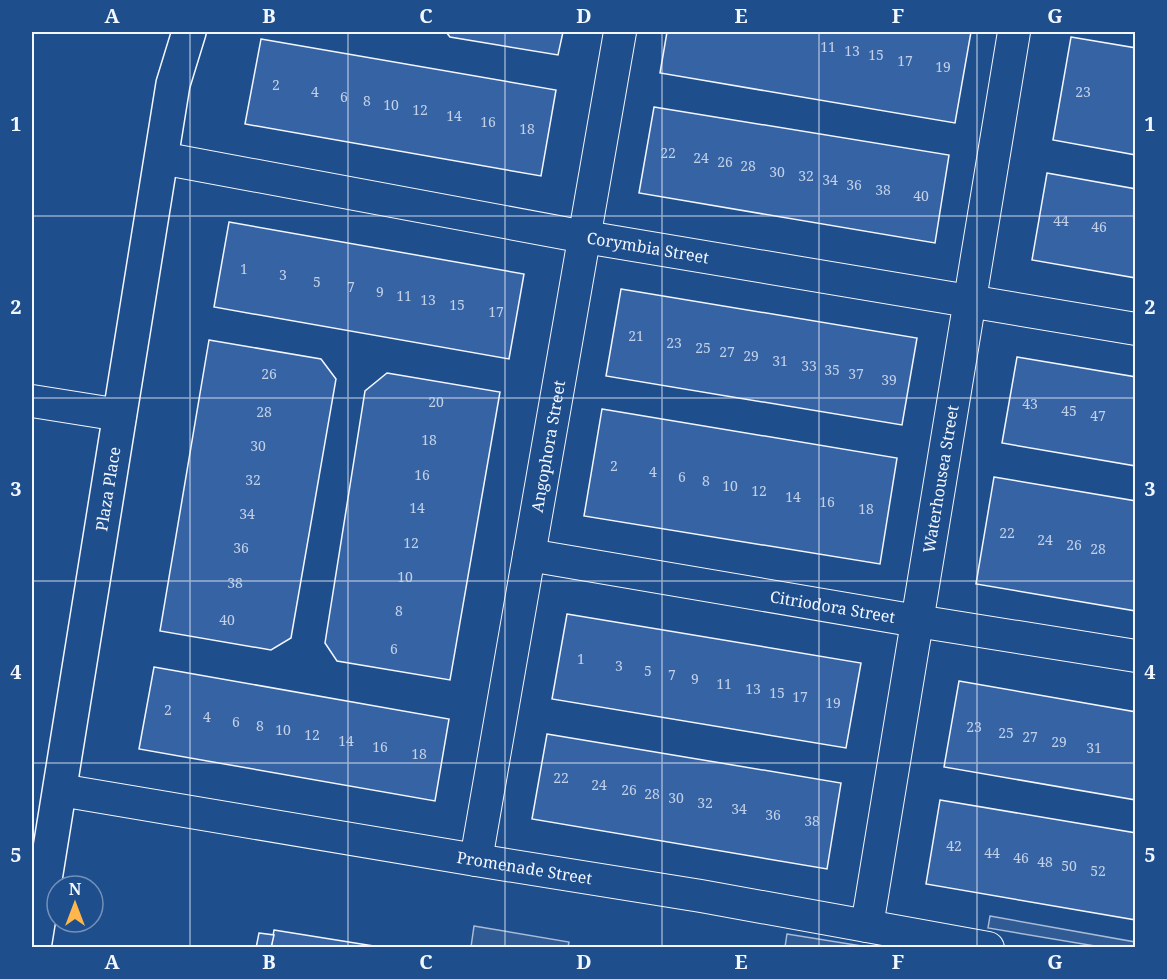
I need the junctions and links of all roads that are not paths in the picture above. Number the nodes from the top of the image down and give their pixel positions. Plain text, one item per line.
1 (189, 32) edge
2 (621, 32) edge
3 (1014, 32) edge
4 (161, 158) junction
5 (585, 237) junction
6 (969, 303) junction
7 (1136, 329) edge
8 (32, 402) edge
9 (120, 415) junction
10 (529, 555) junction
11 (917, 621) junction
12 (1136, 656) edge
13 (60, 790) junction
14 (476, 860) junction
15 (867, 926) junction
16 (34, 948) edge
17 (988, 948) edge

1 - 4 street, Plaza Place
2 - 5 street, Angophora Street
3 - 6 street, Waterhousea Street
4 - 5 street, Corymbia Street
4 - 9 street, Plaza Place
5 - 6 street, Corymbia Street
5 - 10 street, Angophora Street
6 - 7 street, Corymbia Street
6 - 11 street, Waterhousea Street
8 - 9 street
9 - 13 street, Plaza Place
10 - 11 street, Citriodora Street
10 - 14 street, Angophora Street
11 - 12 street, Citriodora Street
11 - 15 street, Waterhousea Street
13 - 14 street, Promenade Street
13 - 16 street, Plaza Place
14 - 15 street, Promenade Street
15 - 17 street, Promenade Street

